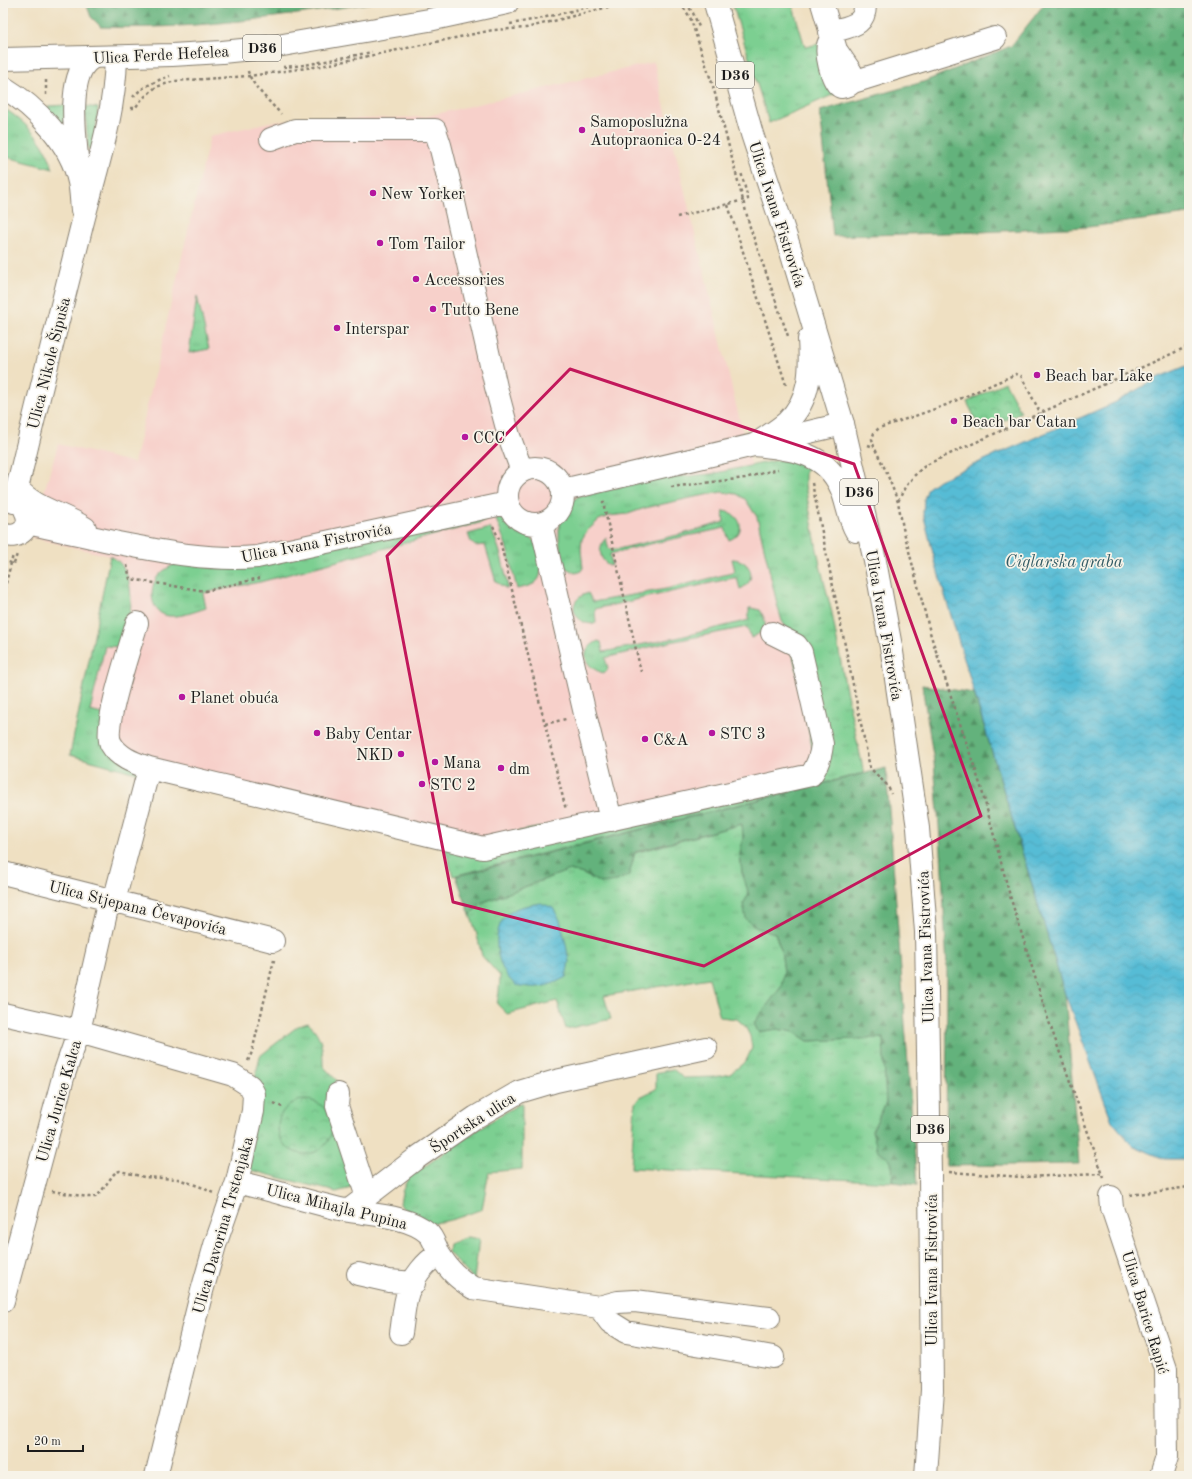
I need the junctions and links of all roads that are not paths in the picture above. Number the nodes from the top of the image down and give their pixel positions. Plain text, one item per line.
1 (506, 3) edge
2 (822, 3) edge
3 (866, 3) edge
4 (714, 7) edge
5 (832, 36) junction
6 (995, 38) dead end
7 (93, 57) junction
8 (116, 57) junction
9 (3, 59) edge
10 (3, 87) edge
11 (271, 139) dead end
12 (79, 181) junction
13 (82, 223) junction
14 (808, 307) junction
15 (843, 424) junction
16 (755, 445) junction
17 (513, 464) junction
18 (565, 481) junction
19 (11, 498) edge
20 (507, 503) junction
21 (28, 523) junction
22 (541, 524) junction
23 (4, 538) edge
24 (100, 539) junction
25 (875, 561) junction
26 (137, 623) dead end
27 (772, 633) dead end
28 (146, 780) dead end
29 (611, 820) junction
30 (3, 873) edge
31 (112, 900) junction
32 (273, 941) road end
33 (3, 1014) edge
34 (79, 1031) junction
35 (706, 1048) dead end
36 (338, 1094) dead end
37 (234, 1192) junction
38 (367, 1197) junction
39 (1111, 1197) road end
40 (349, 1210) junction
41 (439, 1254) junction
42 (358, 1274) dead end
43 (414, 1283) junction
44 (3, 1301) edge
45 (599, 1307) junction
46 (769, 1318) dead end
47 (401, 1333) dead end
48 (773, 1357) dead end
49 (156, 1476) edge
50 (926, 1476) edge
51 (1161, 1476) edge

1 - 8 street, Ulica Ferde Hefelea / D36
2 - 5 street
3 - 5 street
4 - 14 street, Ulica Ivana Fistrovića / D36
5 - 6 street
7 - 8 street, Ulica Ferde Hefelea / D36
7 - 9 street, Ulica Ferde Hefelea / D36
7 - 12 street, Ulica Nikole Šipuša
8 - 13 street, Ulica Nikole Šipuša
10 - 12 street, Ulica Nikole Šipuša
11 - 17 street
12 - 13 street, Ulica Nikole Šipuša
13 - 19 street, Ulica Nikole Šipuša
14 - 15 street, Ulica Ivana Fistrovića / D36
14 - 16 street
15 - 16 street
15 - 25 street, Ulica Ivana Fistrovića / D36
16 - 18 street
16 - 25 street
17 - 18 street
17 - 20 street
18 - 22 street
19 - 21 street
19 - 24 street, Ulica Ivana Fistrovića
20 - 22 street
20 - 24 street, Ulica Ivana Fistrovića
21 - 23 street
21 - 24 street, Ulica Ivana Fistrovića
22 - 29 street
25 - 50 street, Ulica Ivana Fistrovića / D36
26 - 29 street
27 - 29 street
28 - 31 street, Ulica Jurice Kalca
30 - 31 street, Ulica Stjepana Čevapovića
31 - 32 street, Ulica Stjepana Čevapovića
31 - 34 street, Ulica Jurice Kalca
33 - 34 street, Ulica Davorina Trstenjaka
34 - 37 street, Ulica Davorina Trstenjaka
34 - 44 street, Ulica Jurice Kalca
35 - 38 street, Športska ulica
36 - 38 street
37 - 40 street, Ulica Mihajla Pupina
37 - 49 street, Ulica Davorina Trstenjaka
38 - 40 street, Športska ulica
39 - 51 street, Ulica Barice Rapić
40 - 41 street, Ulica Mihajla Pupina
41 - 43 street
41 - 45 street, Ulica Mihajla Pupina
42 - 43 street
43 - 47 street
45 - 46 street, Ulica Mihajla Pupina
45 - 48 street

